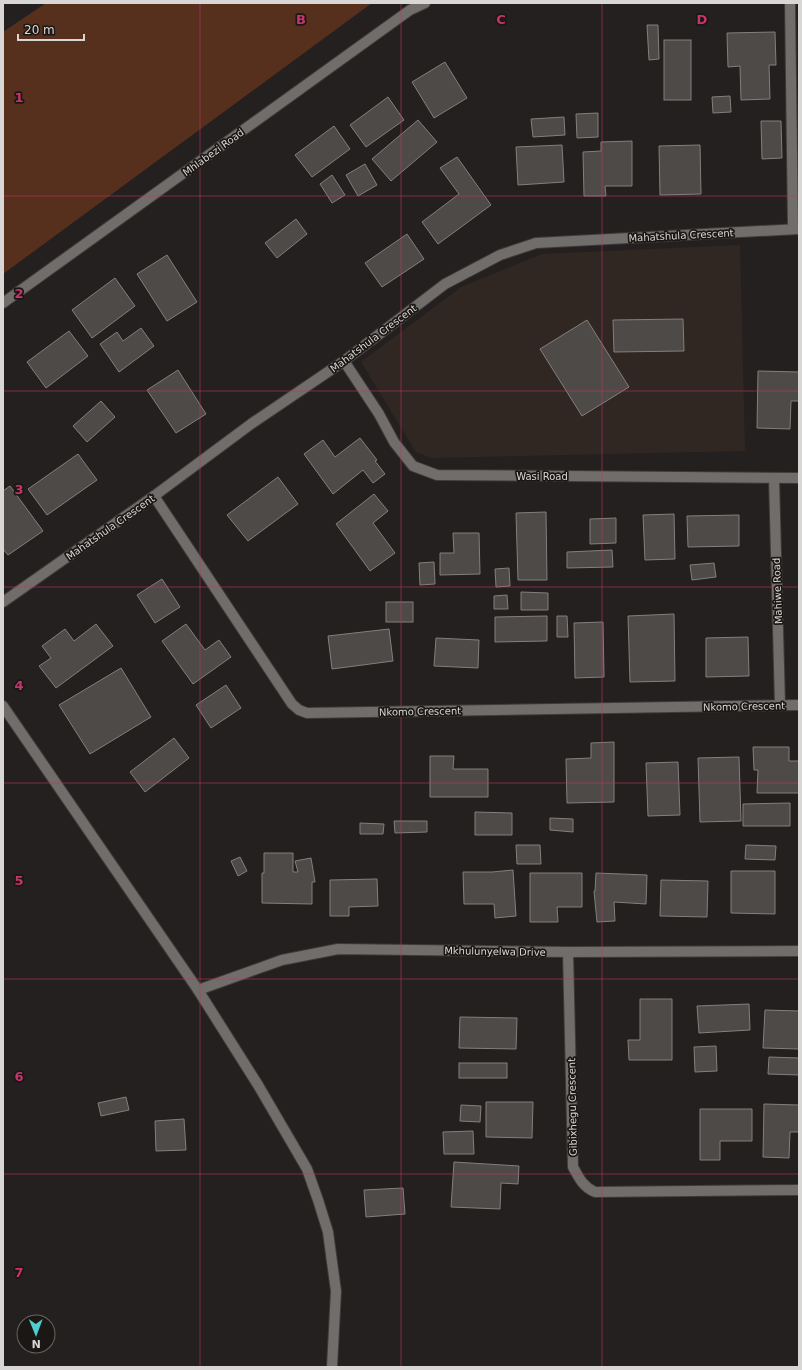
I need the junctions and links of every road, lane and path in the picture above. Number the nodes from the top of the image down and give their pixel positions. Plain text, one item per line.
1 (425, 3) edge
2 (790, 3) edge
3 (796, 229) edge
4 (3, 303) edge
5 (344, 361) junction
6 (774, 478) junction
7 (799, 478) edge
8 (154, 496) junction
9 (3, 602) edge
10 (780, 705) junction
11 (799, 705) edge
12 (3, 706) edge
13 (799, 951) edge
14 (568, 952) junction
15 (198, 990) junction
16 (799, 1190) edge
17 (332, 1367) edge

1 - 4 street, Mhlabezi Road
2 - 3 street
3 - 5 street, Mahatshula Crescent
5 - 6 street, Wasi Road
5 - 8 street, Mahatshula Crescent
6 - 7 street, Wasi Road
6 - 10 street, Mahiwe Road
8 - 9 street, Mahatshula Crescent
8 - 10 street, Nkomo Crescent
10 - 11 street, Nkomo Crescent
12 - 15 street
13 - 14 street, Mkhulunyelwa Drive
14 - 15 street, Mkhulunyelwa Drive
14 - 16 street, Gibixhegu Crescent
15 - 17 street

